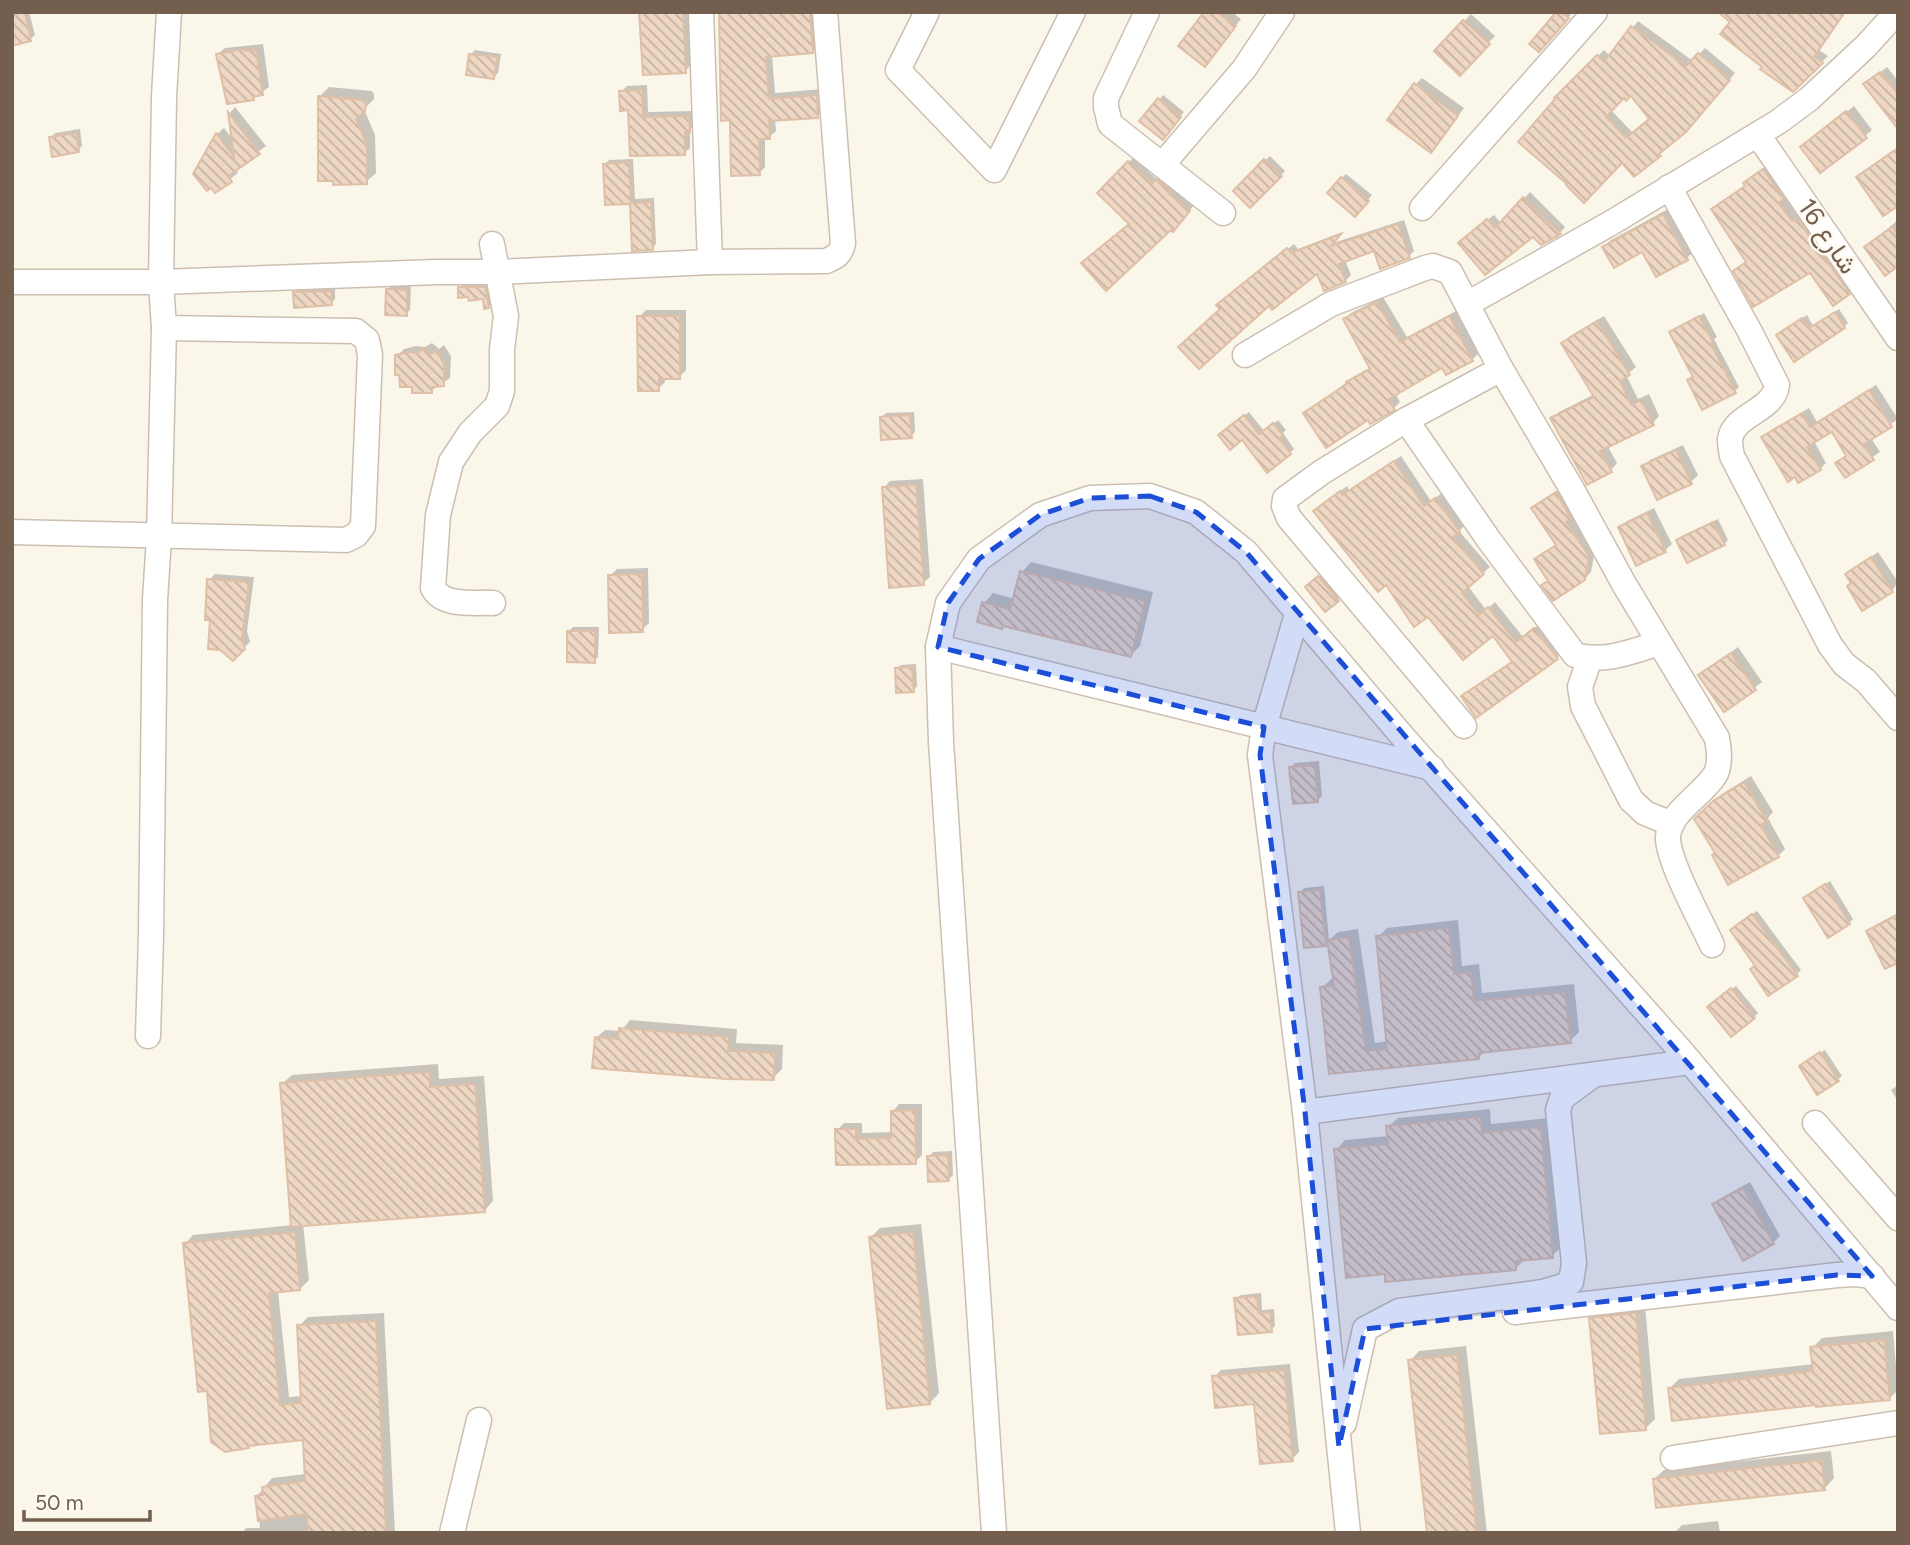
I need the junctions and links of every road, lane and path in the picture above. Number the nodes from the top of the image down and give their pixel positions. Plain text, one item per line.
1 (169, 12) edge
2 (701, 12) edge
3 (825, 12) edge
4 (927, 12) edge
5 (1073, 12) edge
6 (1147, 12) edge
7 (1282, 12) edge
8 (1595, 12) edge
9 (1897, 12) edge
10 (1758, 135) junction
11 (1163, 165) junction
12 (1669, 187) junction
13 (1422, 208) dead end
14 (1223, 213) dead end
15 (492, 244) dead end
16 (710, 262) junction
17 (498, 272) junction
18 (12, 282) edge
19 (161, 282) junction
20 (1469, 303) junction
21 (164, 328) junction
22 (1898, 338) edge
23 (1245, 355) dead end
24 (1501, 369) junction
25 (1406, 420) junction
26 (12, 532) edge
27 (159, 537) junction
28 (493, 603) dead end
29 (1297, 614) junction
30 (1659, 643) junction
31 (938, 647) junction
32 (1590, 658) junction
33 (1898, 718) edge
34 (1464, 726) dead end
35 (1264, 727) junction
36 (1432, 768) junction
37 (1672, 824) junction
38 (1712, 945) dead end
39 (148, 1037) dead end
40 (1690, 1062) junction
41 (1592, 1075) junction
42 (1306, 1112) junction
43 (1815, 1123) dead end
44 (1898, 1218) edge
45 (1872, 1276) junction
46 (1898, 1308) edge
47 (1365, 1329) junction
48 (478, 1420) dead end
49 (1898, 1423) edge
50 (1339, 1447) junction
51 (1673, 1458) dead end
52 (452, 1533) edge
53 (994, 1533) edge
54 (1348, 1533) edge

1 - 19 street
2 - 16 street
3 - 16 street
4 - 5 street
6 - 11 street
7 - 11 street
8 - 13 street
9 - 10 street
10 - 12 street
10 - 22 street, شارع 16
11 - 14 street
12 - 20 street
12 - 33 street
15 - 17 street
16 - 17 street
17 - 19 street
17 - 28 street
18 - 19 street
19 - 21 street
20 - 23 street
20 - 24 street
21 - 27 street
21 - 27 street
24 - 25 street
24 - 30 street
25 - 32 street
25 - 34 street
26 - 27 street
27 - 39 street
29 - 31 street
29 - 35 street
29 - 36 street
30 - 32 street
30 - 37 street
31 - 35 street
31 - 53 street
32 - 37 street
35 - 36 street
35 - 42 street
36 - 40 street
37 - 38 street
40 - 41 street
40 - 45 street
41 - 42 street
41 - 47 street
42 - 50 street
43 - 44 street
45 - 46 street
45 - 47 street
47 - 50 street
48 - 52 street
49 - 51 street
50 - 54 street

